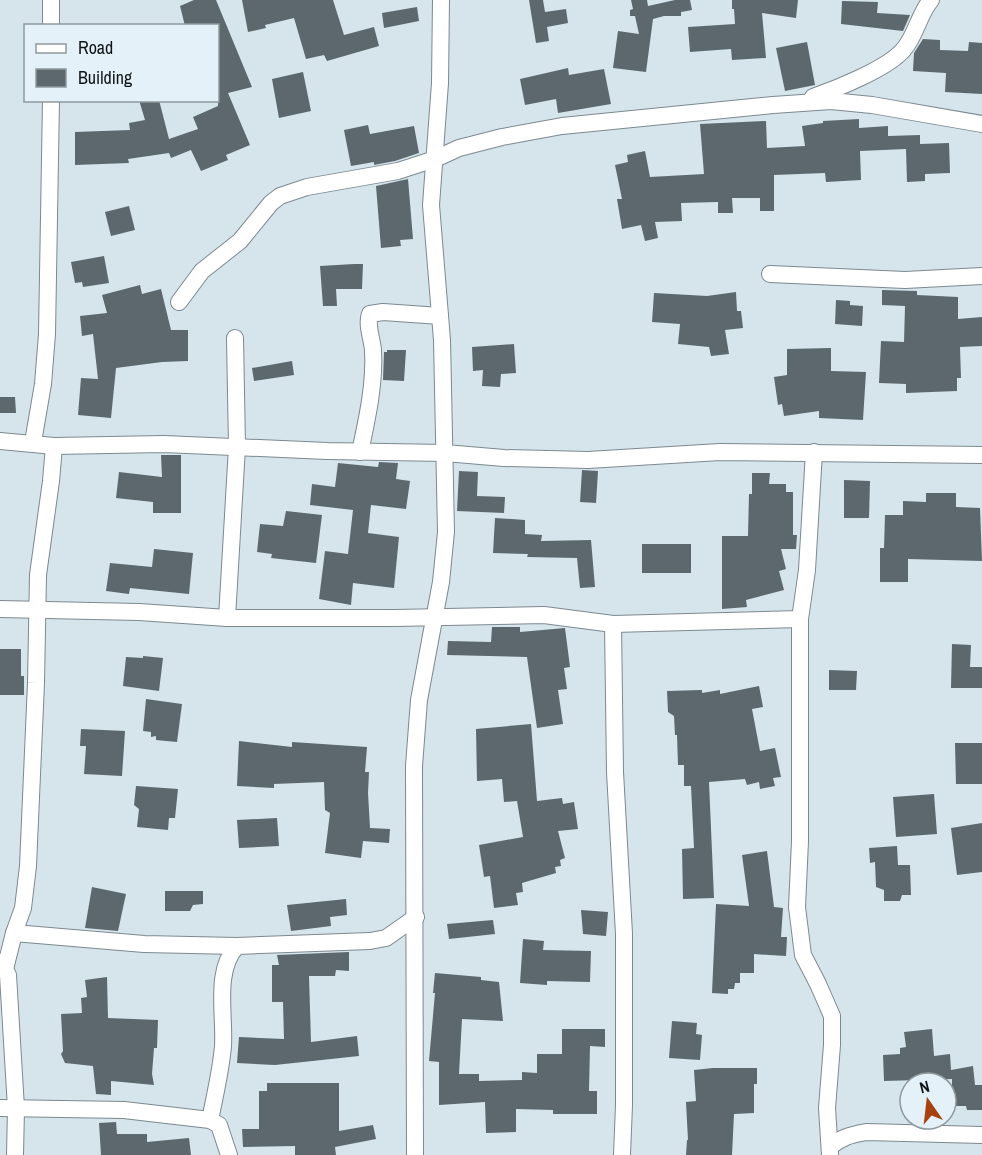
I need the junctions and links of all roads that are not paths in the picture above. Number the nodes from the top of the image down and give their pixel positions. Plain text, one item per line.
1 (51, 0) edge
2 (441, 0) edge
3 (931, 0) edge
4 (51, 24) edge
5 (51, 102) edge
6 (795, 103) junction
7 (982, 124) edge
8 (435, 159) junction
9 (770, 274) dead end
10 (982, 276) edge
11 (179, 303) dead end
12 (440, 316) junction
13 (235, 338) dead end
14 (0, 441) edge
15 (33, 442) junction
16 (54, 446) junction
17 (237, 447) junction
18 (360, 452) junction
19 (814, 452) junction
20 (445, 453) junction
21 (982, 454) edge
22 (0, 609) edge
23 (37, 610) junction
24 (435, 616) junction
25 (227, 618) junction
26 (800, 619) junction
27 (613, 624) junction
28 (416, 917) junction
29 (14, 933) junction
30 (237, 946) junction
31 (2, 965) edge
32 (8, 1108) edge
33 (210, 1120) junction
34 (982, 1135) edge
35 (830, 1151) edge
36 (15, 1155) edge
37 (229, 1155) edge
38 (415, 1155) edge
39 (622, 1155) edge

1 - 4 street
2 - 8 street
3 - 6 street
5 - 15 street
6 - 7 street
6 - 8 street
8 - 11 street
8 - 12 street
9 - 10 street
12 - 18 street
12 - 20 street
13 - 17 street
14 - 15 street
15 - 16 street
16 - 17 street
16 - 23 street
17 - 18 street
17 - 25 street
18 - 20 street
19 - 20 street
19 - 21 street
19 - 26 street
20 - 24 street
22 - 23 street
23 - 25 street
23 - 29 street
24 - 25 street
24 - 27 street
24 - 28 street
26 - 27 street
26 - 35 street
27 - 39 street
28 - 30 street
28 - 38 street
29 - 30 street
29 - 31 street
30 - 33 street
31 - 32 street
32 - 33 street
32 - 36 street
33 - 37 street
34 - 35 street

